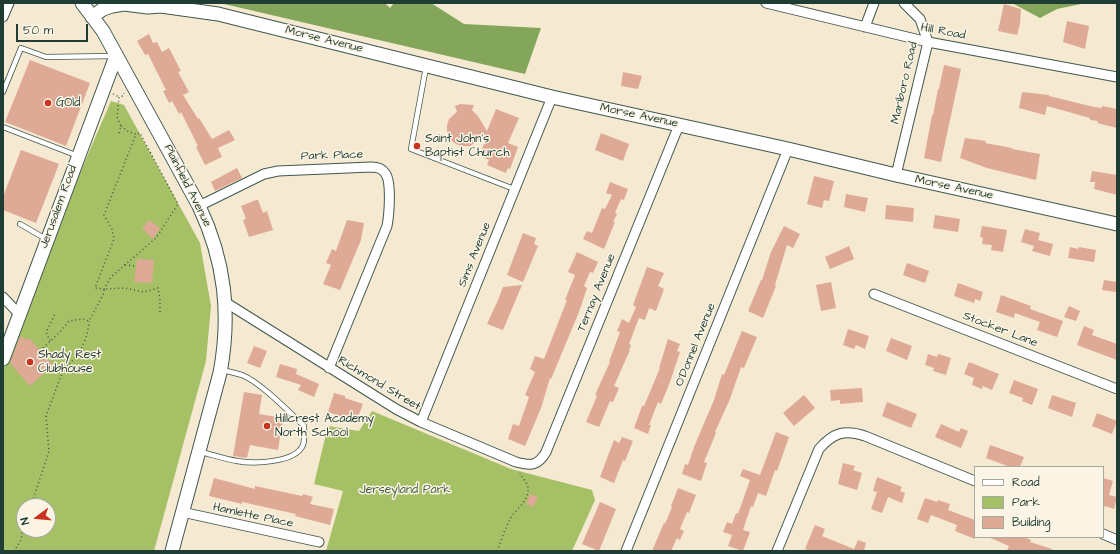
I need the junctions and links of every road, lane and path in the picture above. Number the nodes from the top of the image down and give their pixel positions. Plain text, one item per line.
1 (9, 3) edge
2 (82, 3) edge
3 (766, 3) edge
4 (874, 3) edge
5 (904, 3) edge
6 (158, 4) edge
7 (3, 17) edge
8 (92, 17) junction
9 (865, 27) junction
10 (928, 42) junction
11 (116, 56) junction
12 (426, 66) junction
13 (1117, 77) edge
14 (114, 89) dead end
15 (122, 89) dead end
16 (3, 92) edge
17 (119, 97) junction
18 (552, 97) junction
19 (679, 125) junction
20 (121, 126) junction
21 (3, 127) edge
22 (118, 133) dead end
23 (136, 134) junction
24 (788, 149) junction
25 (78, 156) junction
26 (896, 175) junction
27 (514, 189) junction
28 (199, 206) junction
29 (20, 224) dead end
30 (1117, 224) edge
31 (47, 239) junction
32 (125, 265) junction
33 (136, 266) dead end
34 (104, 289) junction
35 (874, 294) dead end
36 (3, 297) edge
37 (225, 302) junction
38 (55, 314) dead end
39 (20, 315) junction
40 (160, 315) dead end
41 (89, 321) junction
42 (50, 341) junction
43 (43, 348) dead end
44 (3, 358) edge
45 (329, 368) junction
46 (54, 370) dead end
47 (221, 370) junction
48 (62, 373) junction
49 (1117, 389) edge
50 (421, 422) junction
51 (199, 452) junction
52 (516, 462) junction
53 (532, 464) joint
54 (974, 481) edge
55 (34, 498) edge
56 (182, 512) junction
57 (1104, 534) edge
58 (21, 538) edge
59 (1117, 540) edge
60 (319, 542) dead end
61 (16, 548) dead end
62 (172, 551) edge
63 (497, 551) edge
64 (626, 551) edge
65 (777, 551) edge

1 - 7 street
2 - 8 street, Plainfield Avenue
3 - 9 street, Hill Road
4 - 9 street
5 - 10 street, Marlboro Road
6 - 8 street, Morse Avenue
6 - 12 street, Morse Avenue
8 - 11 street, Plainfield Avenue
9 - 10 street, Hill Road
10 - 13 street, Hill Road
10 - 26 street, Marlboro Road
11 - 16 lane
11 - 25 street, Jerusalem Road
11 - 28 street, Plainfield Avenue
12 - 18 street, Morse Avenue
12 - 27 lane
14 - 17 path
15 - 17 path
17 - 20 path
18 - 19 street, Morse Avenue
18 - 27 street, Sims Avenue
19 - 24 street, Morse Avenue
19 - 53 street, Ternay Avenue
20 - 22 path
20 - 23 path
21 - 25 lane
23 - 32 path
23 - 34 path
24 - 26 street, Morse Avenue
24 - 64 street, O'Donnel Avenue
25 - 31 street, Jerusalem Road
26 - 30 street, Morse Avenue
27 - 50 street, Sims Avenue
28 - 37 street, Plainfield Avenue
28 - 45 street, Park Place
29 - 31 lane
31 - 39 street, Jerusalem Road
32 - 33 path
32 - 34 path
34 - 40 path
34 - 41 path
35 - 49 street, Stocker Lane
36 - 39 street
37 - 45 street, Richmond Street
37 - 47 street, Plainfield Avenue
38 - 42 path
39 - 44 street, Jerusalem Road
41 - 42 path
41 - 48 path
42 - 43 path
45 - 50 street, Richmond Street
46 - 48 path
47 - 51 street, Plainfield Avenue
47 - 51 lane
48 - 55 path
50 - 52 street, Richmond Street
51 - 56 street, Plainfield Avenue
52 - 53 street, Richmond Street
52 - 63 path
54 - 65 street
56 - 60 street, Hamlette Place
56 - 62 street, Plainfield Avenue
57 - 59 street
58 - 61 path

